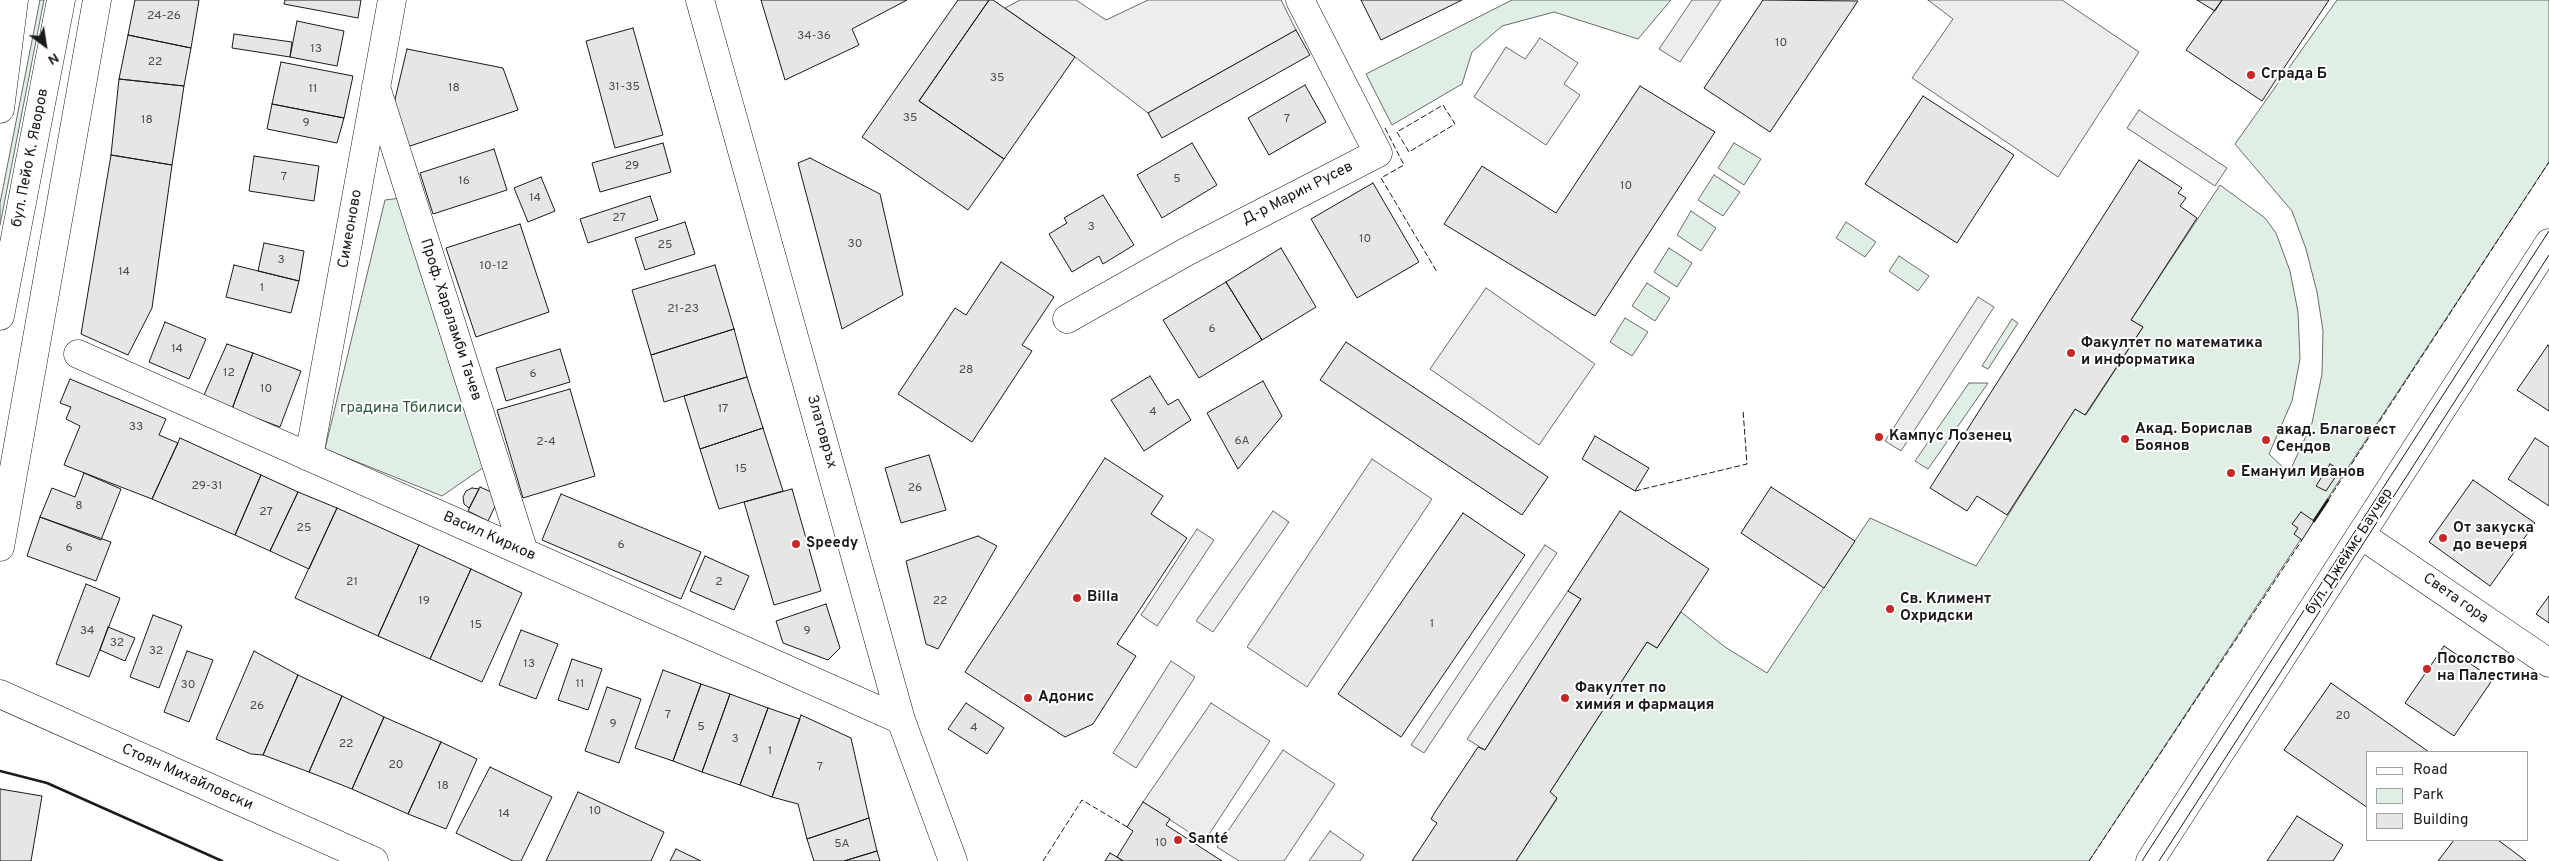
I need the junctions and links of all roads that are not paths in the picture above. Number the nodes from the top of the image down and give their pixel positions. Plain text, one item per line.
1 (14, 0) edge
2 (61, 0) edge
3 (97, 0) edge
4 (392, 0) edge
5 (700, 0) edge
6 (1300, 0) edge
7 (376, 87) junction
8 (0, 109) edge
9 (2549, 243) edge
10 (0, 316) edge
11 (1067, 319) dead end
12 (78, 354) dead end
13 (309, 457) junction
14 (2361, 535) junction
15 (0, 547) edge
16 (524, 552) junction
17 (2549, 664) edge
18 (0, 694) edge
19 (901, 720) junction
20 (374, 861) edge
21 (953, 861) edge
22 (2150, 861) edge

1 - 8 street
2 - 10 street, бул. Пейо К. Яворов
3 - 15 street
4 - 7 street, Симеоново
5 - 19 street, Златовръх
6 - 11 street, Д-р Марин Русев
7 - 13 street, Симеоново
7 - 16 street, Проф. Хараламби Тачев
9 - 14 street, бул. Джеймс Баучер
12 - 13 street, Васил Кирков
13 - 16 street, Васил Кирков
14 - 17 street, Света гора
14 - 22 street, бул. Джеймс Баучер
16 - 19 street, Васил Кирков
18 - 20 street, Стоян Михайловски
19 - 21 street, Златовръх

